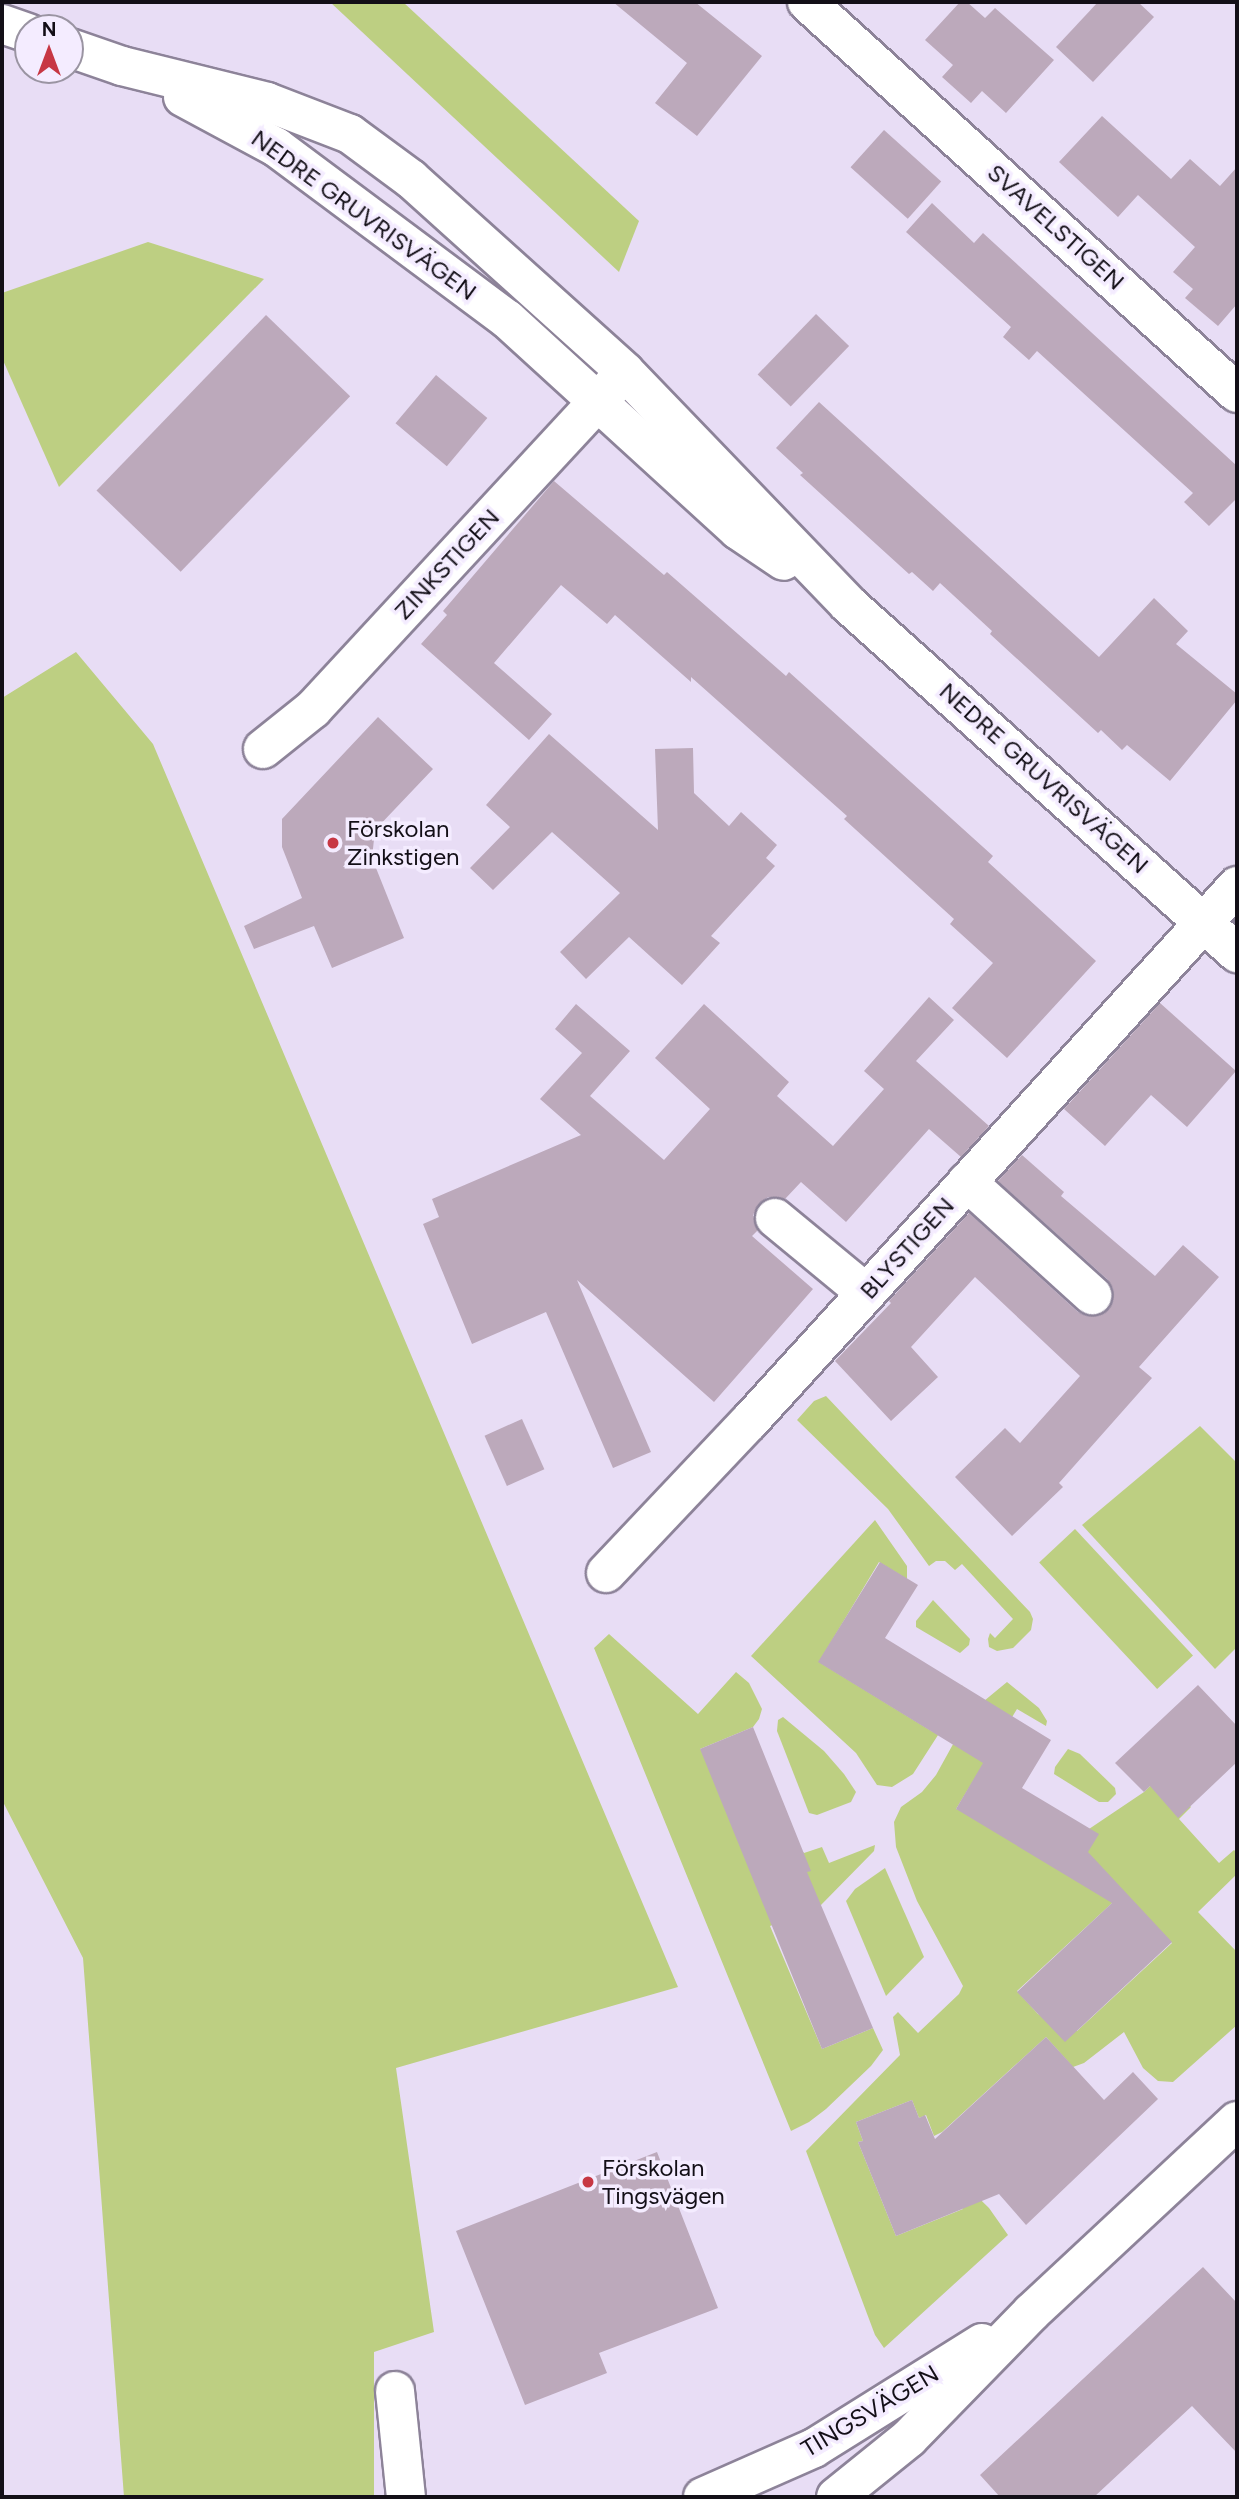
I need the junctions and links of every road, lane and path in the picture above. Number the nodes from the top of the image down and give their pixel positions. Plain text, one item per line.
1 (807, 2) edge
2 (84, 53) edge
3 (121, 66) junction
4 (625, 372) junction
5 (1237, 393) edge
6 (598, 401) junction
7 (848, 604) junction
8 (262, 749) dead end
9 (1237, 886) edge
10 (1205, 921) junction
11 (1237, 953) edge
12 (967, 1182) junction
13 (775, 1218) dead end
14 (866, 1293) junction
15 (1092, 1296) dead end
16 (606, 1573) dead end
17 (1237, 2121) edge
18 (1032, 2312) junction
19 (395, 2391) dead end
20 (406, 2497) edge
21 (703, 2497) edge
22 (836, 2497) edge

1 - 5 street, SVAVELSTIGEN
2 - 3 street
3 - 4 street, NEDRE GRUVRISVÄGEN
3 - 6 street, NEDRE GRUVRISVÄGEN
4 - 6 street, ZINKSTIGEN
4 - 7 street, NEDRE GRUVRISVÄGEN
6 - 7 street, NEDRE GRUVRISVÄGEN
6 - 8 street, ZINKSTIGEN
7 - 10 street, NEDRE GRUVRISVÄGEN
9 - 10 street, BLYSTIGEN
10 - 11 street, NEDRE GRUVRISVÄGEN
10 - 12 street, BLYSTIGEN
12 - 14 street, BLYSTIGEN
12 - 15 street
13 - 14 street
14 - 16 street, BLYSTIGEN
17 - 18 street, TINGSVÄGEN
18 - 21 street, TINGSVÄGEN
18 - 22 street, TINGSVÄGEN
19 - 20 street

